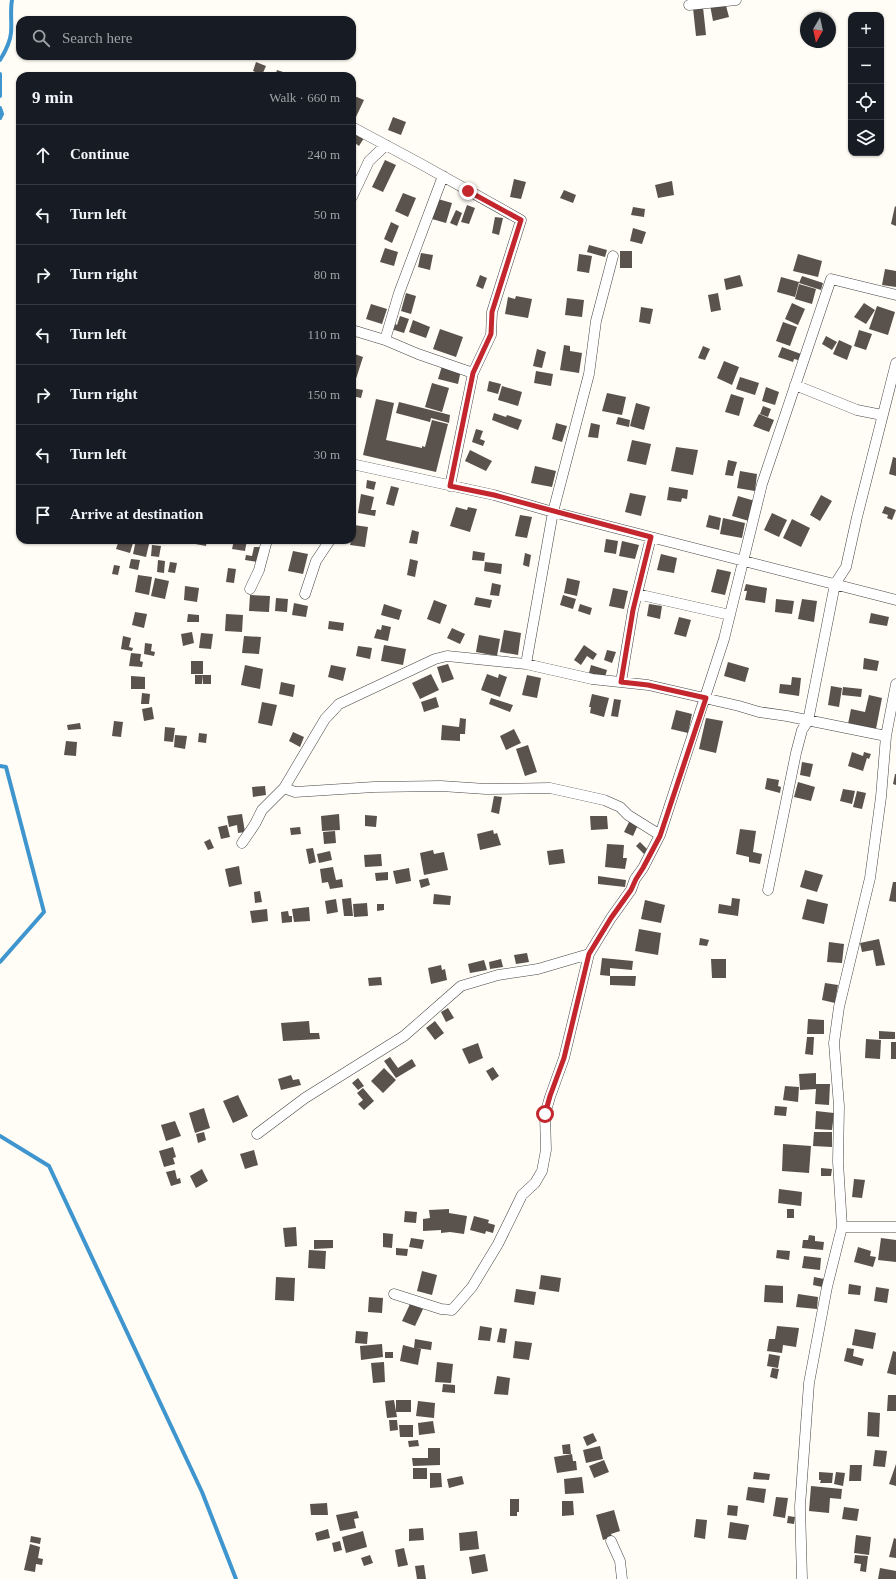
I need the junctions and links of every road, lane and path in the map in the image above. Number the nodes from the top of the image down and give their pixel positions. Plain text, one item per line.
1 (736, 0) edge
2 (690, 5) dead end
3 (356, 129) edge
4 (386, 146) junction
5 (443, 176) junction
6 (356, 189) edge
7 (613, 256) dead end
8 (896, 294) edge
9 (356, 331) edge
10 (384, 340) junction
11 (896, 363) edge
12 (473, 373) junction
13 (795, 385) junction
14 (882, 415) junction
15 (356, 466) edge
16 (450, 486) junction
17 (553, 512) junction
18 (651, 537) junction
19 (266, 544) edge
20 (327, 544) edge
21 (742, 561) junction
22 (835, 584) junction
23 (250, 589) dead end
24 (305, 594) dead end
25 (637, 594) junction
26 (896, 600) edge
27 (730, 615) junction
28 (526, 664) junction
29 (621, 682) junction
30 (896, 684) edge
31 (706, 698) junction
32 (808, 721) junction
33 (886, 736) junction
34 (284, 788) junction
35 (660, 836) junction
36 (242, 843) dead end
37 (768, 890) dead end
38 (589, 954) junction
39 (257, 1134) dead end
40 (842, 1227) junction
41 (896, 1227) edge
42 (394, 1294) dead end
43 (612, 1541) dead end
44 (622, 1579) edge
45 (802, 1579) edge

1 - 2 street
3 - 4 street
4 - 5 street
4 - 6 street
5 - 10 street
5 - 12 street
7 - 17 street
8 - 13 street
9 - 10 street
10 - 12 street
11 - 14 street
12 - 16 street
13 - 14 street
13 - 21 street
14 - 22 street
15 - 16 street
16 - 17 street
17 - 18 street
17 - 28 street
18 - 21 street
18 - 25 street
19 - 23 street
20 - 24 street
21 - 22 street
21 - 27 street
22 - 26 street
22 - 32 street
25 - 27 street
25 - 29 street
27 - 31 street
28 - 29 street
28 - 34 street
29 - 31 street
30 - 33 street
31 - 32 street
31 - 35 street
32 - 33 street
32 - 37 street
33 - 40 street
34 - 35 street
34 - 36 street
35 - 38 street
38 - 39 street
38 - 42 street
40 - 41 street
40 - 45 street
43 - 44 street

